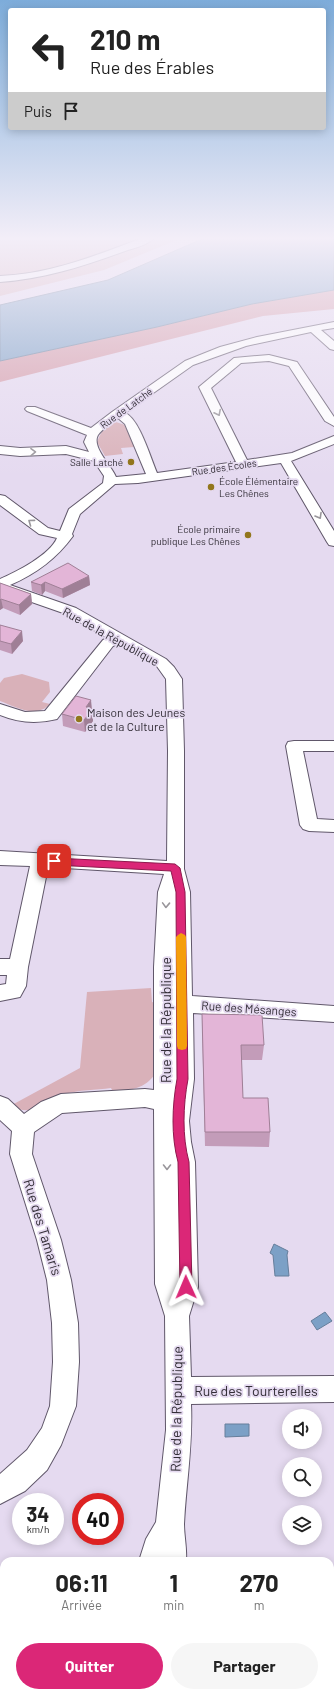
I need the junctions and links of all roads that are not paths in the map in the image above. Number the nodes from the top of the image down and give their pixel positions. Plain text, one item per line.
1 (334, 325) edge
2 (313, 328) junction
3 (334, 347) edge
4 (211, 381) junction
5 (31, 409) dead end
6 (116, 414) junction
7 (334, 423) edge
8 (93, 433) junction
9 (334, 440) edge
10 (0, 450) edge
11 (66, 450) junction
12 (98, 458) junction
13 (290, 458) junction
14 (256, 462) junction
15 (243, 464) junction
16 (153, 476) junction
17 (110, 481) junction
18 (0, 499) edge
19 (316, 500) junction
20 (334, 520) edge
21 (66, 536) junction
22 (334, 542) edge
23 (0, 585) edge
24 (118, 638) junction
25 (0, 709) edge
26 (334, 746) edge
27 (334, 826) edge
28 (0, 858) edge
29 (40, 861) junction
30 (175, 868) junction
31 (9, 967) edge
32 (0, 993) edge
33 (173, 1004) junction
34 (334, 1014) edge
35 (167, 1100) junction
36 (0, 1106) edge
37 (23, 1127) junction
38 (334, 1389) edge
39 (178, 1390) junction
40 (0, 1490) edge
41 (170, 1526) junction
42 (154, 1557) edge
43 (172, 1557) edge

1 - 2 street, Rue de Latché
2 - 3 street
2 - 6 street, Rue de Latché
4 - 7 street
4 - 14 street
4 -> 15 street
5 - 8 street
6 - 8 street, Rue de Latché
6 - 16 street
8 - 11 street
8 - 12 street, Rue de Latché
9 - 13 street, Rue des Écoles
10 -> 11 street
11 - 12 street
12 - 17 street, Rue de Latché
13 - 14 street, Rue des Écoles
13 - 19 street
14 - 15 street, Rue des Écoles
15 - 16 street, Rue des Écoles
16 - 17 street, Rue des Écoles
17 - 21 street
21 -> 18 street
19 - 20 street
19 -> 22 street
21 - 23 street
23 - 24 street, Rue de la République
24 - 25 street
24 - 30 street, Rue de la République
26 - 27 street
28 - 29 street
29 - 30 street
29 - 31 street
30 - 33 street, Rue de la République
31 - 32 street
33 - 34 street, Rue des Mésanges
33 - 35 street, Rue de la République
35 - 37 street
35 - 39 street, Rue de la République
36 - 37 street
37 - 40 street, Rue des Tamaris
38 - 39 street, Rue des Tourterelles
39 - 41 street, Rue de la République
41 - 42 street, Rue de la République
41 - 43 street, Rue de la République

